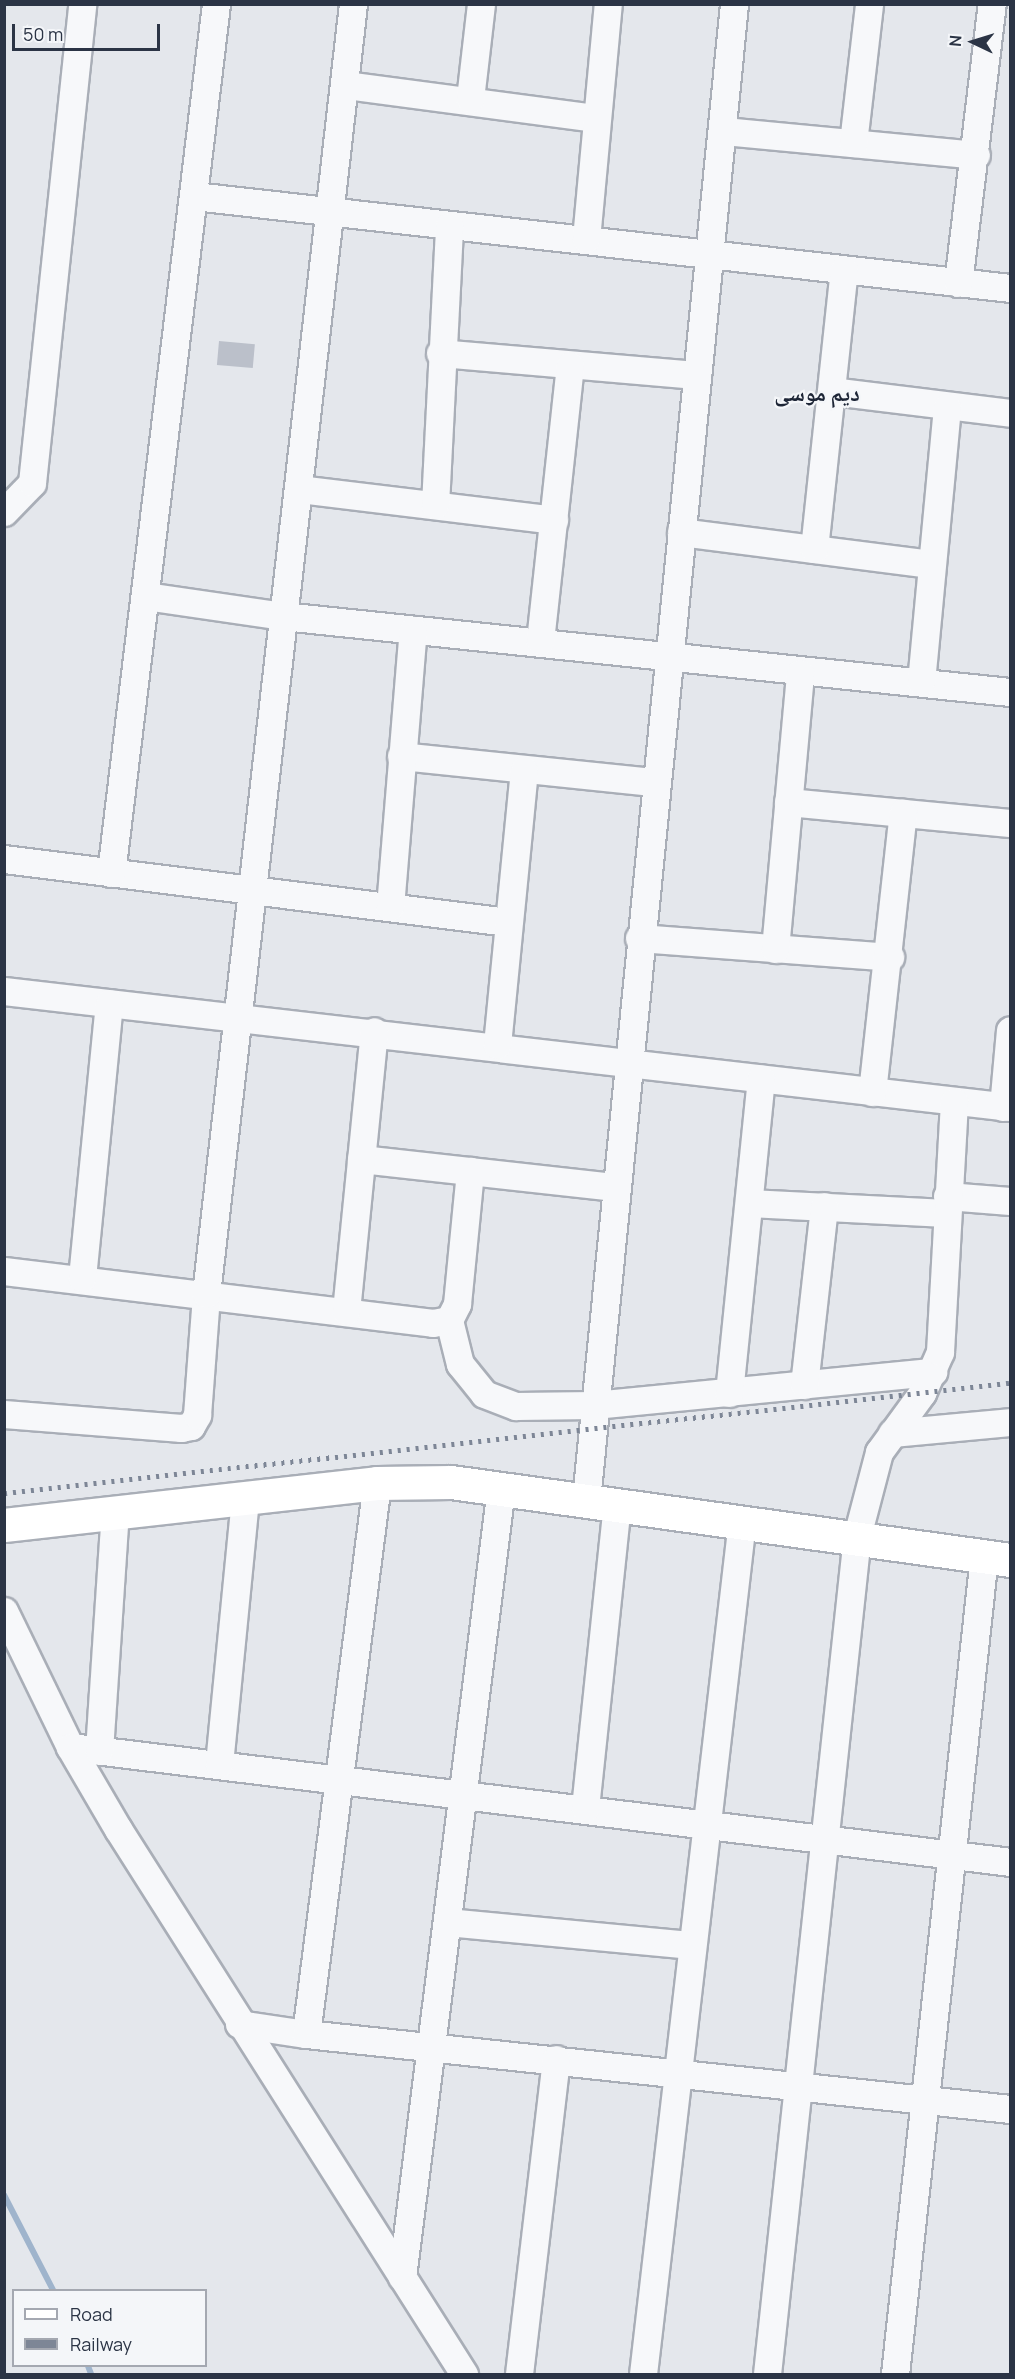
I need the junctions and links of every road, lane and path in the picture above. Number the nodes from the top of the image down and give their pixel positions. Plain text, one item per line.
1 (82, 4) edge
2 (216, 4) edge
3 (353, 4) edge
4 (481, 4) edge
5 (608, 4) edge
6 (734, 4) edge
7 (869, 4) edge
8 (992, 4) edge
9 (345, 85) junction
10 (470, 99) junction
11 (596, 118) junction
12 (724, 131) junction
13 (853, 143) junction
14 (976, 155) junction
15 (194, 196) junction
16 (332, 212) junction
17 (449, 225) junction
18 (586, 238) junction
19 (713, 251) junction
20 (844, 270) junction
21 (958, 283) junction
22 (1011, 288) edge
23 (440, 352) junction
24 (570, 366) junction
25 (697, 375) junction
26 (832, 391) junction
27 (947, 407) junction
28 (1011, 413) edge
29 (299, 489) junction
30 (435, 505) junction
31 (4, 512) edge
32 (554, 520) junction
33 (681, 532) junction
34 (813, 549) junction
35 (931, 564) junction
36 (146, 596) junction
37 (283, 616) junction
38 (413, 630) junction
39 (540, 641) junction
40 (668, 655) junction
41 (800, 673) junction
42 (921, 682) junction
43 (1011, 692) edge
44 (401, 756) junction
45 (524, 770) junction
46 (654, 782) junction
47 (788, 802) junction
48 (903, 813) junction
49 (1011, 823) edge
50 (4, 859) edge
51 (111, 873) junction
52 (253, 892) junction
53 (390, 907) junction
54 (508, 922) junction
55 (639, 938) junction
56 (775, 949) junction
57 (890, 957) junction
58 (4, 991) edge
59 (110, 1003) junction
60 (240, 1017) junction
61 (1011, 1030) edge
62 (374, 1031) junction
63 (497, 1045) junction
64 (627, 1061) junction
65 (761, 1079) junction
66 (872, 1092) junction
67 (954, 1101) junction
68 (1007, 1107) edge
69 (361, 1159) junction
70 (470, 1171) junction
71 (615, 1187) junction
72 (1011, 1201) edge
73 (749, 1203) junction
74 (947, 1204) junction
75 (824, 1206) junction
76 (4, 1271) edge
77 (82, 1278) junction
78 (206, 1294) junction
79 (346, 1311) junction
80 (449, 1320) junction
81 (933, 1372) junction
82 (804, 1385) junction
83 (729, 1393) junction
84 (594, 1405) junction
85 (4, 1414) edge
86 (1011, 1422) edge
87 (892, 1433) junction
88 (377, 1483) junction
89 (501, 1488) junction
90 (245, 1498) junction
91 (602, 1502) junction
92 (115, 1513) junction
93 (742, 1521) junction
94 (4, 1526) edge
95 (857, 1536) junction
96 (997, 1558) edge
97 (4, 1611) edge
98 (70, 1747) junction
99 (99, 1750) junction
100 (219, 1764) junction
101 (338, 1780) junction
102 (460, 1793) junction
103 (585, 1808) junction
104 (704, 1821) junction
105 (829, 1839) junction
106 (953, 1856) junction
107 (1011, 1862) edge
108 (447, 1922) junction
109 (692, 1945) junction
110 (239, 2024) junction
111 (306, 2034) junction
112 (434, 2047) junction
113 (556, 2059) junction
114 (678, 2070) junction
115 (802, 2084) junction
116 (927, 2099) junction
117 (1011, 2109) edge
118 (402, 2277) junction
119 (464, 2374) edge
120 (519, 2374) edge
121 (643, 2374) edge
122 (767, 2374) edge
123 (895, 2374) edge

1 - 31 street
2 - 15 street
3 - 9 street
4 - 10 street
5 - 11 street
6 - 12 street
7 - 13 street
8 - 14 street
9 - 10 street
9 - 16 street
10 - 11 street
11 - 18 street
12 - 13 street
12 - 19 street
13 - 14 street
14 - 21 street
15 - 16 street
15 - 36 street
16 - 17 street
16 - 29 street
17 - 18 street
17 - 23 street
18 - 19 street
19 - 20 street
19 - 25 street
20 - 21 street
20 - 26 street
21 - 22 street
23 - 24 street
23 - 30 street
24 - 25 street
24 - 32 street
25 - 33 street
26 - 27 street
26 - 34 street
27 - 28 street
27 - 35 street
29 - 30 street
29 - 37 street
30 - 32 street
32 - 39 street
33 - 34 street
33 - 40 street
34 - 35 street
35 - 42 street
36 - 37 street
36 - 51 street
37 - 38 street
37 - 52 street
38 - 39 street
38 - 44 street
39 - 40 street
40 - 41 street
40 - 46 street
41 - 42 street
41 - 47 street
42 - 43 street
44 - 45 street
44 - 53 street
45 - 46 street
45 - 54 street
46 - 55 street
47 - 48 street
47 - 56 street
48 - 49 street
48 - 57 street
50 - 51 street
51 - 52 street
52 - 53 street
52 - 60 street
53 - 54 street
54 - 63 street
55 - 56 street
55 - 64 street
56 - 57 street
57 - 66 street
58 - 59 street
59 - 60 street
59 - 77 street
60 - 62 street
60 - 78 street
61 - 68 street
62 - 63 street
62 - 69 street
63 - 64 street
64 - 65 street
64 - 71 street
65 - 66 street
65 - 73 street
66 - 67 street
67 - 68 street
67 - 74 street
69 - 70 street
69 - 79 street
70 - 71 street
70 - 80 street
71 - 84 street
72 - 74 street
73 - 75 street
73 - 83 street
74 - 75 street
74 - 81 street
75 - 82 street
76 - 77 street
77 - 78 street
78 - 79 street
78 - 85 street
79 - 80 street
80 - 84 street
81 - 82 street
81 - 87 street
82 - 83 street
83 - 84 street
84 - 91 street
86 - 87 street
87 - 95 street
88 - 89 main road
88 - 90 main road
88 - 101 street
89 - 91 main road
89 - 102 street
90 - 92 main road
90 - 100 street
91 - 93 main road
91 - 103 street
92 - 94 main road
92 - 99 street
93 - 95 main road
93 - 104 street
95 - 96 main road
95 - 105 street
96 - 106 street
97 - 98 street
98 - 99 street
98 - 110 street
99 - 100 street
100 - 101 street
101 - 102 street
101 - 111 street
102 - 103 street
102 - 108 street
103 - 104 street
104 - 105 street
104 - 109 street
105 - 106 street
105 - 115 street
106 - 107 street
106 - 116 street
108 - 109 street
108 - 112 street
109 - 114 street
110 - 111 street
110 - 118 street
111 - 112 street
112 - 113 street
112 - 118 street
113 - 114 street
113 - 120 street
114 - 115 street
114 - 121 street
115 - 116 street
115 - 122 street
116 - 117 street
116 - 123 street
118 - 119 street

